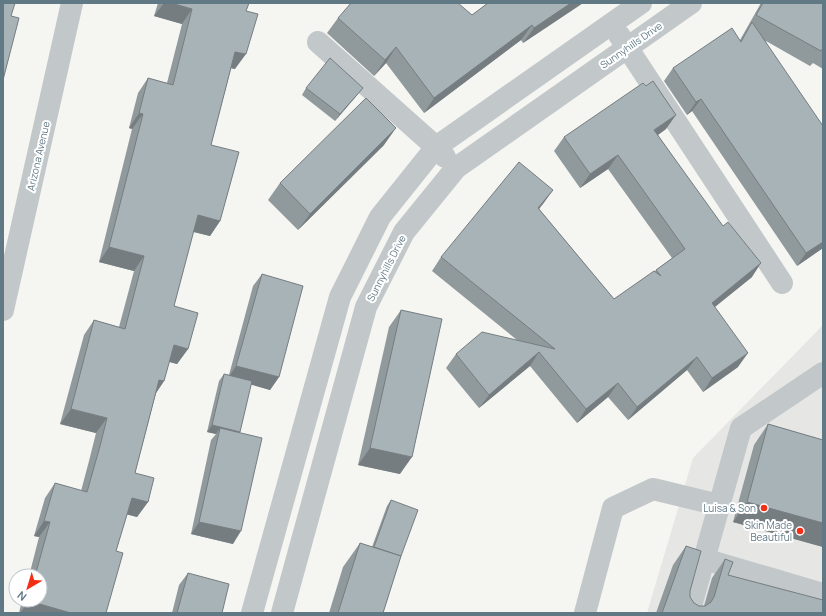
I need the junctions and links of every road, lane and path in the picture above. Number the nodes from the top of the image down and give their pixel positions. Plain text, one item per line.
1 (72, 3) edge
2 (641, 3) edge
3 (691, 3) edge
4 (611, 24) junction
5 (318, 42) dead end
6 (627, 48) junction
7 (436, 147) junction
8 (456, 168) junction
9 (782, 283) dead end
10 (3, 310) edge
11 (823, 373) edge
12 (719, 505) junction
13 (704, 559) junction
14 (823, 594) edge
15 (252, 613) edge
16 (282, 613) edge
17 (585, 613) edge
18 (690, 613) edge

1 - 10 street, Arizona Avenue
2 - 4 street
3 - 6 street, Sunnyhills Drive
4 - 6 street
4 - 7 street
5 - 7 street
6 - 8 street, Sunnyhills Drive
6 - 9 street
7 - 8 street
7 - 15 street
8 - 16 street, Sunnyhills Drive
11 - 12 street
12 - 13 street
12 - 17 street
13 - 14 street
13 - 18 street

